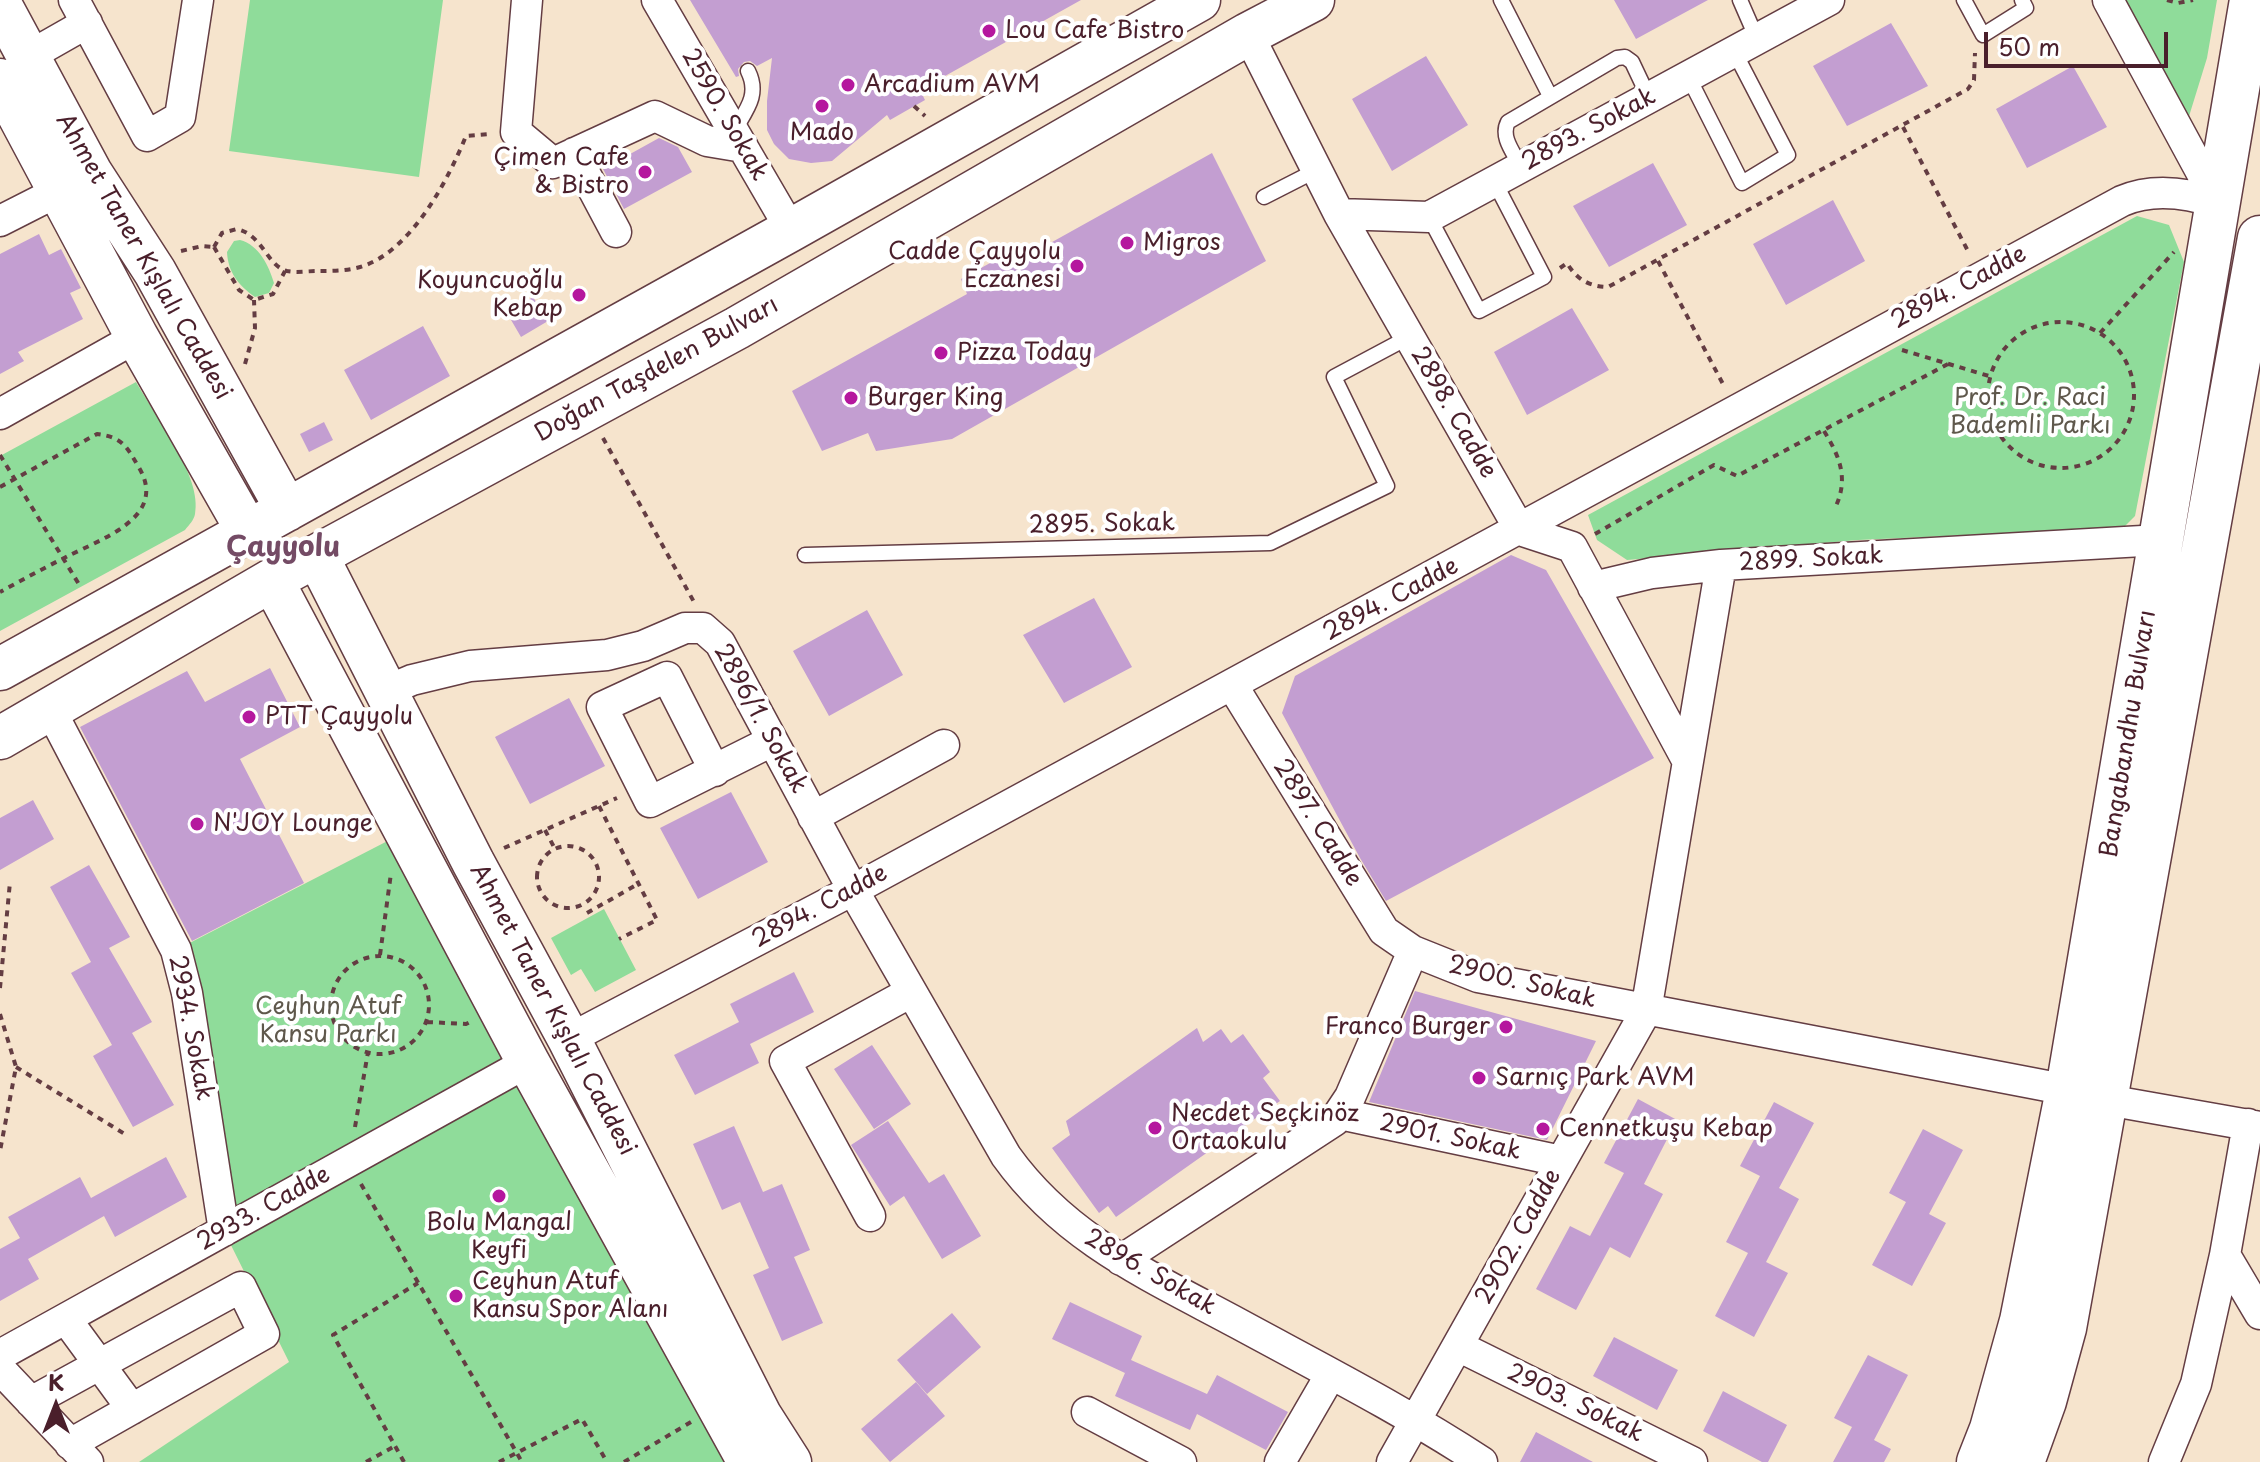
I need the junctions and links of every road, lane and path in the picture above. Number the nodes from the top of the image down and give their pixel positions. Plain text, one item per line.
1 (198, 0) edge
2 (527, 0) edge
3 (657, 0) edge
4 (1199, 0) edge
5 (1313, 0) edge
6 (1501, 0) edge
7 (1740, 0) edge
8 (1829, 0) edge
9 (1964, 0) edge
10 (2022, 0) edge
11 (2108, 0) edge
12 (2167, 0) edge
13 (2193, 0) edge
14 (2252, 0) edge
15 (0, 4) edge
16 (80, 12) edge
17 (1248, 34) junction
18 (1983, 35) junction
19 (1746, 45) junction
20 (14, 68) edge
21 (748, 71) dead end
22 (1688, 76) junction
23 (1550, 96) junction
24 (1649, 98) junction
25 (914, 106) dead end
26 (929, 121) dead end
27 (1903, 127) junction
28 (516, 132) junction
29 (738, 139) junction
30 (574, 153) junction
31 (1521, 167) junction
32 (1317, 170) junction
33 (76, 181) junction
34 (1494, 181) junction
35 (1264, 197) dead end
36 (2218, 203) junction
37 (2260, 211) edge
38 (1339, 214) junction
39 (1429, 217) junction
40 (0, 221) edge
41 (791, 230) junction
42 (616, 232) dead end
43 (2260, 238) edge
44 (214, 247) junction
45 (2175, 250) dead end
46 (177, 252) dead end
47 (1658, 261) junction
48 (285, 271) junction
49 (1982, 276) junction
50 (1544, 277) junction
51 (254, 300) junction
52 (178, 314) junction
53 (2100, 333) junction
54 (137, 337) junction
55 (1409, 337) junction
56 (1866, 338) junction
57 (1948, 364) junction
58 (241, 373) dead end
59 (1989, 376) junction
60 (588, 410) junction
61 (1736, 410) junction
62 (0, 414) edge
63 (1824, 431) junction
64 (0, 455) edge
65 (15, 479) junction
66 (0, 487) edge
67 (1835, 508) dead end
68 (287, 510) junction
69 (1520, 530) junction
70 (248, 532) junction
71 (2160, 540) junction
72 (1572, 547) junction
73 (805, 555) dead end
74 (317, 556) junction
75 (63, 558) junction
76 (1721, 565) junction
77 (272, 580) junction
78 (1593, 587) junction
79 (0, 592) edge
80 (98, 616) junction
81 (710, 632) junction
82 (0, 669) edge
83 (1232, 685) junction
84 (386, 691) junction
85 (51, 711) junction
86 (0, 738) edge
87 (772, 741) junction
88 (944, 745) dead end
89 (1687, 760) junction
90 (715, 771) junction
91 (642, 786) junction
92 (599, 806) junction
93 (813, 817) junction
94 (545, 830) junction
95 (555, 849) junction
96 (473, 862) junction
97 (421, 863) junction
98 (10, 882) dead end
99 (638, 884) junction
100 (853, 890) junction
101 (583, 904) junction
102 (619, 939) dead end
103 (1413, 951) junction
104 (380, 955) junction
105 (0, 988) edge
106 (911, 992) junction
107 (499, 1007) junction
108 (1646, 1011) junction
109 (0, 1014) edge
110 (427, 1022) junction
111 (569, 1039) junction
112 (368, 1052) junction
113 (528, 1062) junction
114 (16, 1067) junction
115 (2088, 1095) junction
116 (1340, 1114) junction
117 (2254, 1126) edge
118 (128, 1136) dead end
119 (0, 1151) edge
120 (1561, 1161) junction
121 (348, 1162) junction
122 (870, 1216) dead end
123 (224, 1231) junction
124 (2225, 1255) junction
125 (1121, 1260) junction
126 (418, 1283) junction
127 (2260, 1314) edge
128 (66, 1319) junction
129 (1458, 1346) junction
130 (0, 1355) edge
131 (99, 1364) junction
132 (0, 1369) edge
133 (1331, 1374) junction
134 (31, 1402) junction
135 (717, 1407) junction
136 (132, 1409) junction
137 (1087, 1412) dead end
138 (1416, 1419) junction
139 (395, 1446) junction
140 (79, 1453) edge
141 (517, 1453) junction
142 (770, 1458) edge
143 (366, 1462) edge
144 (404, 1462) edge
145 (499, 1462) edge
146 (522, 1462) edge
147 (607, 1462) edge
148 (624, 1462) edge
149 (1181, 1462) edge
150 (1280, 1462) edge
151 (1392, 1462) edge
152 (1482, 1462) edge
153 (1692, 1462) edge
154 (1979, 1462) edge
155 (2022, 1462) edge
156 (2164, 1462) edge

1 - 16 street
2 - 28 street
3 - 29 street, 2590. Sokak
4 - 41 street
5 - 17 street, Doğan Taşdelen Bulvarı
6 - 23 lane
7 - 19 lane
8 - 19 street, 2893. Sokak
9 - 18 lane
10 - 18 lane
11 - 36 street
12 - 13 path
14 - 36 main road, Bangabandhu Bulvarı
15 - 20 street, Ahmet Taner Kışlalı Caddesi
16 - 20 street
17 - 32 street, 2898. Cadde
17 - 60 street, Doğan Taşdelen Bulvarı
18 - 27 path
19 - 22 street, 2893. Sokak
19 - 22 lane
20 - 33 street, Ahmet Taner Kışlalı Caddesi
21 - 29 lane
22 - 24 street, 2893. Sokak
23 - 24 lane
23 - 31 lane
24 - 31 street, 2893. Sokak
25 - 26 path
27 - 47 path
27 - 49 path
28 - 30 street
28 - 48 path
29 - 30 street
29 - 41 street, 2590. Sokak
30 - 42 street
31 - 34 street, 2893. Sokak
32 - 35 lane
32 - 38 street, 2898. Cadde
33 - 40 street
33 - 52 street, Ahmet Taner Kışlalı Caddesi
33 - 54 street, Ahmet Taner Kışlalı Caddesi
34 - 39 street, 2893. Sokak
34 - 50 lane
36 - 37 main road
36 - 49 street, 2894. Cadde
36 - 71 main road, Bangabandhu Bulvarı
38 - 39 street
38 - 55 street, 2898. Cadde
39 - 50 lane
41 - 68 street
43 - 115 main road, Bangabandhu Bulvarı
44 - 46 path
44 - 48 path
44 - 51 path
45 - 53 path
47 - 50 path
47 - 61 path
48 - 51 path
49 - 56 street, 2894. Cadde
51 - 58 path
52 - 54 street
52 - 68 street, Ahmet Taner Kışlalı Caddesi
53 - 59 path
53 - 59 path
54 - 62 street
54 - 70 street, Ahmet Taner Kışlalı Caddesi
55 - 69 street, 2898. Cadde
55 - 73 lane, 2895. Sokak
56 - 57 path
56 - 61 street, 2894. Cadde
57 - 59 path
57 - 63 path
60 - 74 street, Doğan Taşdelen Bulvarı
60 - 81 path
61 - 69 street, 2894. Cadde
63 - 67 path
63 - 72 path
64 - 65 path
65 - 66 path
65 - 75 path
65 - 75 path
68 - 70 street
69 - 72 street
69 - 83 street, 2894. Cadde
70 - 80 street
71 - 76 street, 2899. Sokak
71 - 115 main road, Bangabandhu Bulvarı
72 - 78 street
74 - 77 street, Doğan Taşdelen Bulvarı
74 - 84 street, Ahmet Taner Kışlalı Caddesi
75 - 79 path
75 - 80 path
76 - 78 street
76 - 89 street, 2899. Sokak
77 - 85 street, Doğan Taşdelen Bulvarı
77 - 97 street, Ahmet Taner Kışlalı Caddesi
78 - 89 street
80 - 82 street
81 - 84 street, 2896/1. Sokak
81 - 87 street, 2896/1. Sokak
83 - 100 street, 2894. Cadde
83 - 103 street, 2897. Cadde
84 - 96 street, Ahmet Taner Kışlalı Caddesi
85 - 86 street, Doğan Taşdelen Bulvarı
85 - 123 street, 2934. Sokak
87 - 90 street
87 - 93 street, 2896/1. Sokak
88 - 93 street
89 - 108 street, 2899. Sokak
90 - 91 street
90 - 91 street
91 - 92 path
92 - 94 path
92 - 99 path
93 - 100 street, 2896/1. Sokak
94 - 95 path
94 - 96 path
95 - 101 path
95 - 101 path
96 - 111 street, Ahmet Taner Kışlalı Caddesi
97 - 104 path
97 - 107 street, Ahmet Taner Kışlalı Caddesi
98 - 105 path
99 - 101 path
99 - 102 path
100 - 106 street, 2896. Sokak
100 - 111 street, 2894. Cadde
103 - 108 street, 2900. Sokak
103 - 116 street
104 - 110 path
104 - 112 path
106 - 122 street
106 - 125 street, 2896. Sokak
107 - 110 path
107 - 113 street, Ahmet Taner Kışlalı Caddesi
108 - 115 street, 2900. Sokak
108 - 120 street, 2902. Cadde
109 - 114 path
110 - 112 path
111 - 113 street
111 - 142 street, Ahmet Taner Kışlalı Caddesi
112 - 121 path
113 - 121 street, 2933. Cadde
113 - 135 street, Ahmet Taner Kışlalı Caddesi
114 - 118 path
114 - 119 path
115 - 117 street, 2900. Sokak
115 - 154 main road, Bangabandhu Bulvarı
115 - 155 main road, Bangabandhu Bulvarı
116 - 120 street, 2901. Sokak
116 - 125 street
117 - 124 street
120 - 129 street, 2902. Cadde
121 - 123 street, 2933. Cadde
121 - 126 path
123 - 128 street, 2933. Cadde
124 - 127 street
124 - 156 street
125 - 133 street, 2896. Sokak
126 - 139 path
126 - 141 path
128 - 130 street, 2933. Cadde
128 - 131 street
129 - 138 street, 2902. Cadde
129 - 153 street, 2903. Sokak
131 - 134 street
131 - 136 street
131 - 136 street
132 - 134 street
133 - 138 street, 2896. Sokak
133 - 150 street
134 - 140 street
135 - 142 street, Ahmet Taner Kışlalı Caddesi
135 - 148 path
136 - 140 street
137 - 149 street
138 - 151 street, 2902. Cadde
138 - 152 street, 2896. Sokak
139 - 143 path
139 - 144 path
141 - 145 path
141 - 146 path
141 - 147 path

